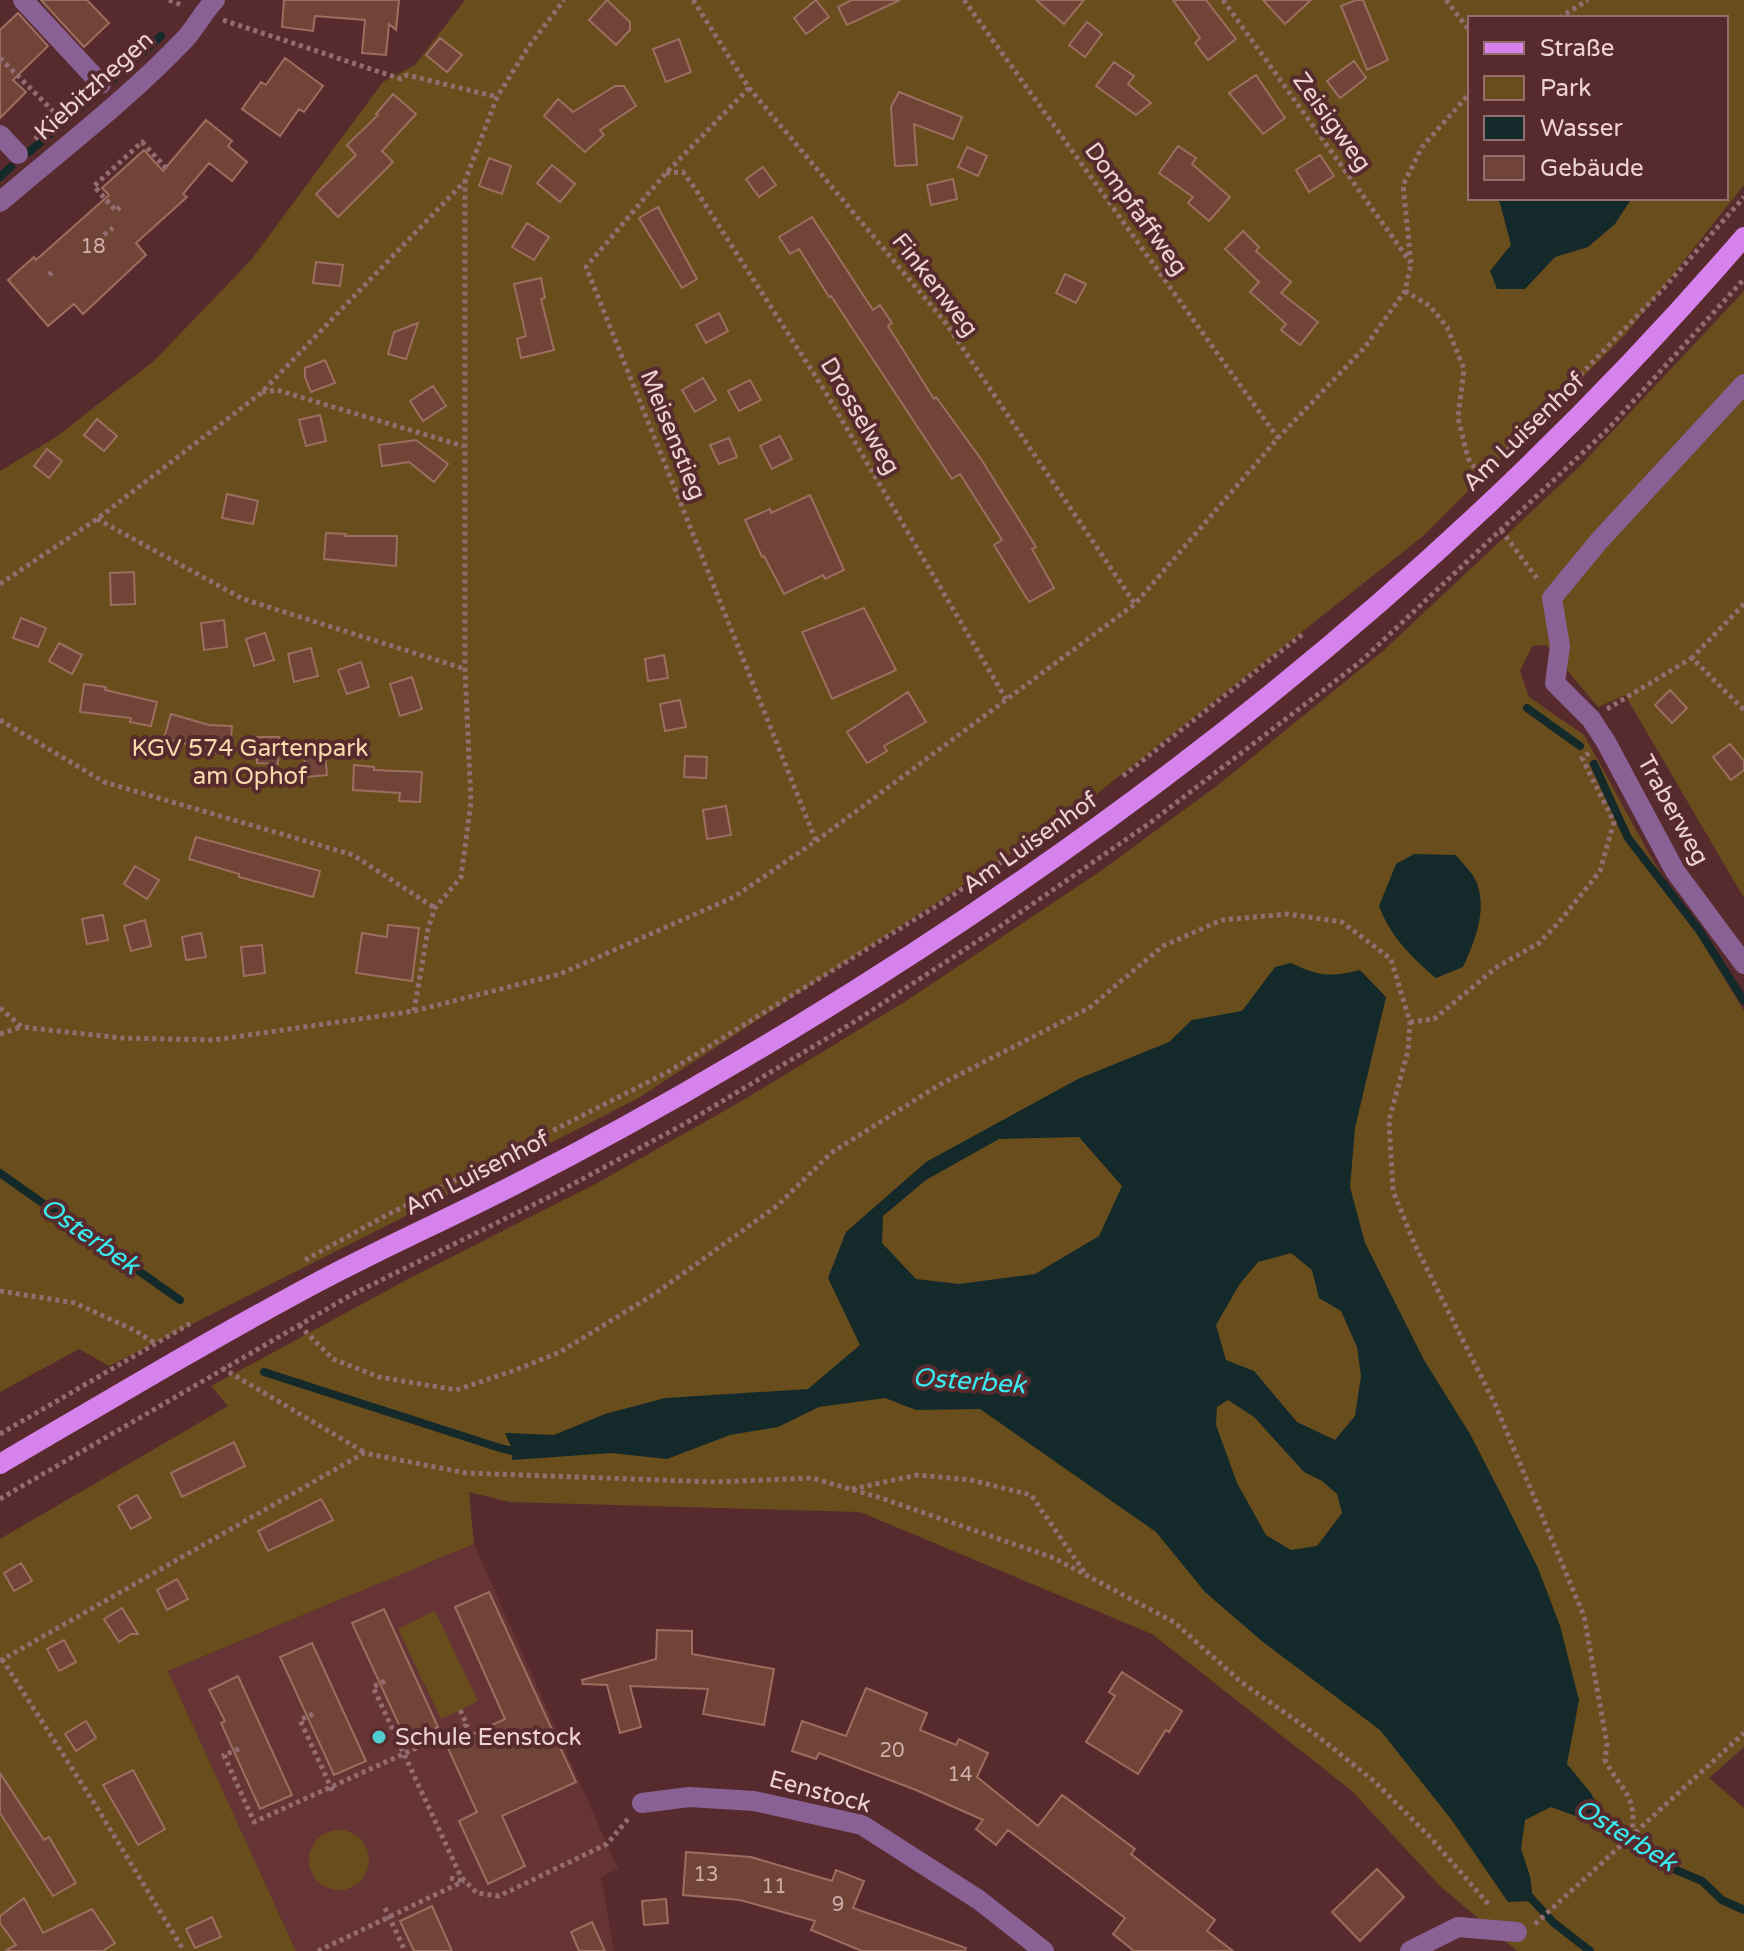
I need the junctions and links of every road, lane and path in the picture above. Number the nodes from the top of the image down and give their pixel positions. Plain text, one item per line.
1 (23, 0) edge
2 (564, 0) edge
3 (693, 0) edge
4 (964, 0) edge
5 (1223, 0) edge
6 (1446, 0) edge
7 (1588, 0) edge
8 (208, 7) edge
9 (1562, 16) edge
10 (1468, 28) edge
11 (0, 59) edge
12 (100, 79) dead end
13 (749, 88) junction
14 (1468, 95) edge
15 (497, 97) junction
16 (0, 135) edge
17 (18, 154) joint
18 (161, 169) dead end
19 (665, 174) junction
20 (465, 181) junction
21 (1744, 197) edge
22 (0, 202) edge
23 (120, 207) dead end
24 (113, 228) dead end
25 (104, 235) dead end
26 (1744, 237) edge
27 (1411, 264) junction
28 (1405, 291) junction
29 (1744, 384) edge
30 (261, 393) junction
31 (1278, 438) junction
32 (463, 446) junction
33 (1502, 456) dead end
34 (1491, 467) dead end
35 (1481, 478) junction
36 (1470, 488) dead end
37 (97, 519) junction
38 (1501, 530) dead end
39 (0, 584) edge
40 (1552, 598) junction
41 (1135, 604) junction
42 (1744, 604) edge
43 (1312, 627) dead end
44 (1692, 658) junction
45 (465, 669) junction
46 (1006, 699) junction
47 (1744, 710) edge
48 (1591, 719) junction
49 (0, 720) edge
50 (1582, 758) dead end
51 (1113, 784) dead end
52 (1065, 818) dead end
53 (816, 841) junction
54 (435, 908) junction
55 (1744, 964) edge
56 (0, 1008) edge
57 (414, 1011) junction
58 (1410, 1022) junction
59 (22, 1027) junction
60 (0, 1034) edge
61 (304, 1261) dead end
62 (0, 1291) edge
63 (196, 1321) dead end
64 (299, 1325) dead end
65 (155, 1343) junction
66 (222, 1368) dead end
67 (0, 1434) edge
68 (364, 1453) junction
69 (0, 1464) edge
70 (851, 1489) junction
71 (1086, 1575) junction
72 (1, 1660) edge
73 (385, 1681) dead end
74 (460, 1710) dead end
75 (313, 1714) dead end
76 (1744, 1733) edge
77 (239, 1749) dead end
78 (404, 1754) junction
79 (399, 1765) dead end
80 (331, 1787) junction
81 (334, 1794) dead end
82 (642, 1803) joint
83 (1632, 1834) junction
84 (450, 1878) dead end
85 (464, 1881) junction
86 (1486, 1902) dead end
87 (385, 1908) dead end
88 (1543, 1916) dead end
89 (389, 1917) junction
90 (1517, 1932) dead end
91 (184, 1951) edge
92 (318, 1951) edge
93 (405, 1951) edge
94 (1044, 1951) edge
95 (1410, 1951) edge

1 - 12 street
2 - 15 path
3 - 13 path, Finkenweg
4 - 31 path, Dompfaffweg
5 - 27 path, Zeisigweg
6 - 10 path
7 - 9 path
8 - 15 path
8 - 22 street, Kiebitzhegen
11 - 17 path
13 - 19 path, Meisenstieg
13 - 41 path, Finkenweg
14 - 27 path
15 - 20 path
16 - 17 street
18 - 23 path
19 - 46 path, Drosselweg
19 - 53 path, Meisenstieg
20 - 30 path
20 - 32 path
21 - 33 path
24 - 25 path
26 - 69 main road, Am Luisenhof
27 - 28 path
28 - 31 path
28 - 35 path
29 - 40 street
30 - 32 path
30 - 37 path
31 - 41 path
32 - 45 path
34 - 35 path
35 - 36 path
37 - 39 path
37 - 45 path
38 - 40 path
40 - 48 street, Traberweg
41 - 46 path
42 - 44 path
43 - 51 path
44 - 47 path
44 - 48 path
45 - 54 path
46 - 53 path
48 - 55 street, Traberweg
49 - 54 path
50 - 58 path
52 - 61 path
53 - 57 path
54 - 57 path
56 - 59 path
57 - 59 path
58 - 64 path
58 - 83 path
59 - 60 path
62 - 65 path
63 - 65 path
65 - 67 path
66 - 68 path
68 - 70 path
68 - 72 path
70 - 71 path
70 - 71 path
71 - 86 path
72 - 91 path
73 - 78 path
74 - 78 path
75 - 80 path
76 - 83 path
77 - 80 path
78 - 79 path
78 - 80 path
78 - 85 path
80 - 81 path
82 - 85 path
82 - 94 street, Eenstock
83 - 88 path
84 - 85 path
85 - 89 path
87 - 89 path
89 - 92 path
89 - 93 path
90 - 95 street

